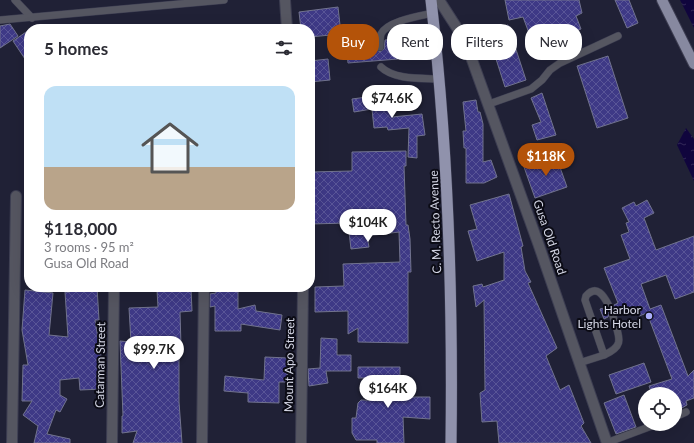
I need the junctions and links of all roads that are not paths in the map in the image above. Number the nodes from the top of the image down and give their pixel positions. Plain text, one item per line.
1 (15, 0) edge
2 (224, 0) edge
3 (285, 0) edge
4 (431, 0) edge
5 (439, 0) edge
6 (662, 0) edge
7 (433, 13) junction
8 (32, 18) junction
9 (0, 20) edge
10 (287, 24) edge
11 (618, 36) dead end
12 (380, 47) dead end
13 (694, 64) edge
14 (381, 67) dead end
15 (440, 79) junction
16 (489, 104) junction
17 (16, 196) dead end
18 (114, 292) edge
19 (204, 292) edge
20 (303, 292) edge
21 (609, 306) dead end
22 (613, 316) dead end
23 (604, 355) junction
24 (579, 363) junction
25 (686, 412) dead end
26 (682, 414) edge
27 (638, 431) edge
28 (12, 443) edge
29 (112, 443) edge
30 (202, 443) edge
31 (301, 443) edge
32 (451, 443) edge
33 (606, 443) edge

1 - 8 lane
2 - 8 lane
3 - 10 street
4 - 7 highway, C. M. Recto Avenue
5 - 16 street, Gusa Old Road
6 - 13 main road
7 - 12 lane
7 - 15 highway, C. M. Recto Avenue
8 - 9 lane
11 - 16 lane
14 - 15 lane
15 - 32 highway, C. M. Recto Avenue
16 - 24 street, Gusa Old Road
17 - 28 street
18 - 29 street, Catarman Street
19 - 30 street
20 - 31 street, Mount Apo Street
21 - 23 lane
22 - 23 lane
23 - 24 lane
24 - 33 street, Gusa Old Road
25 - 26 lane
27 - 33 lane

